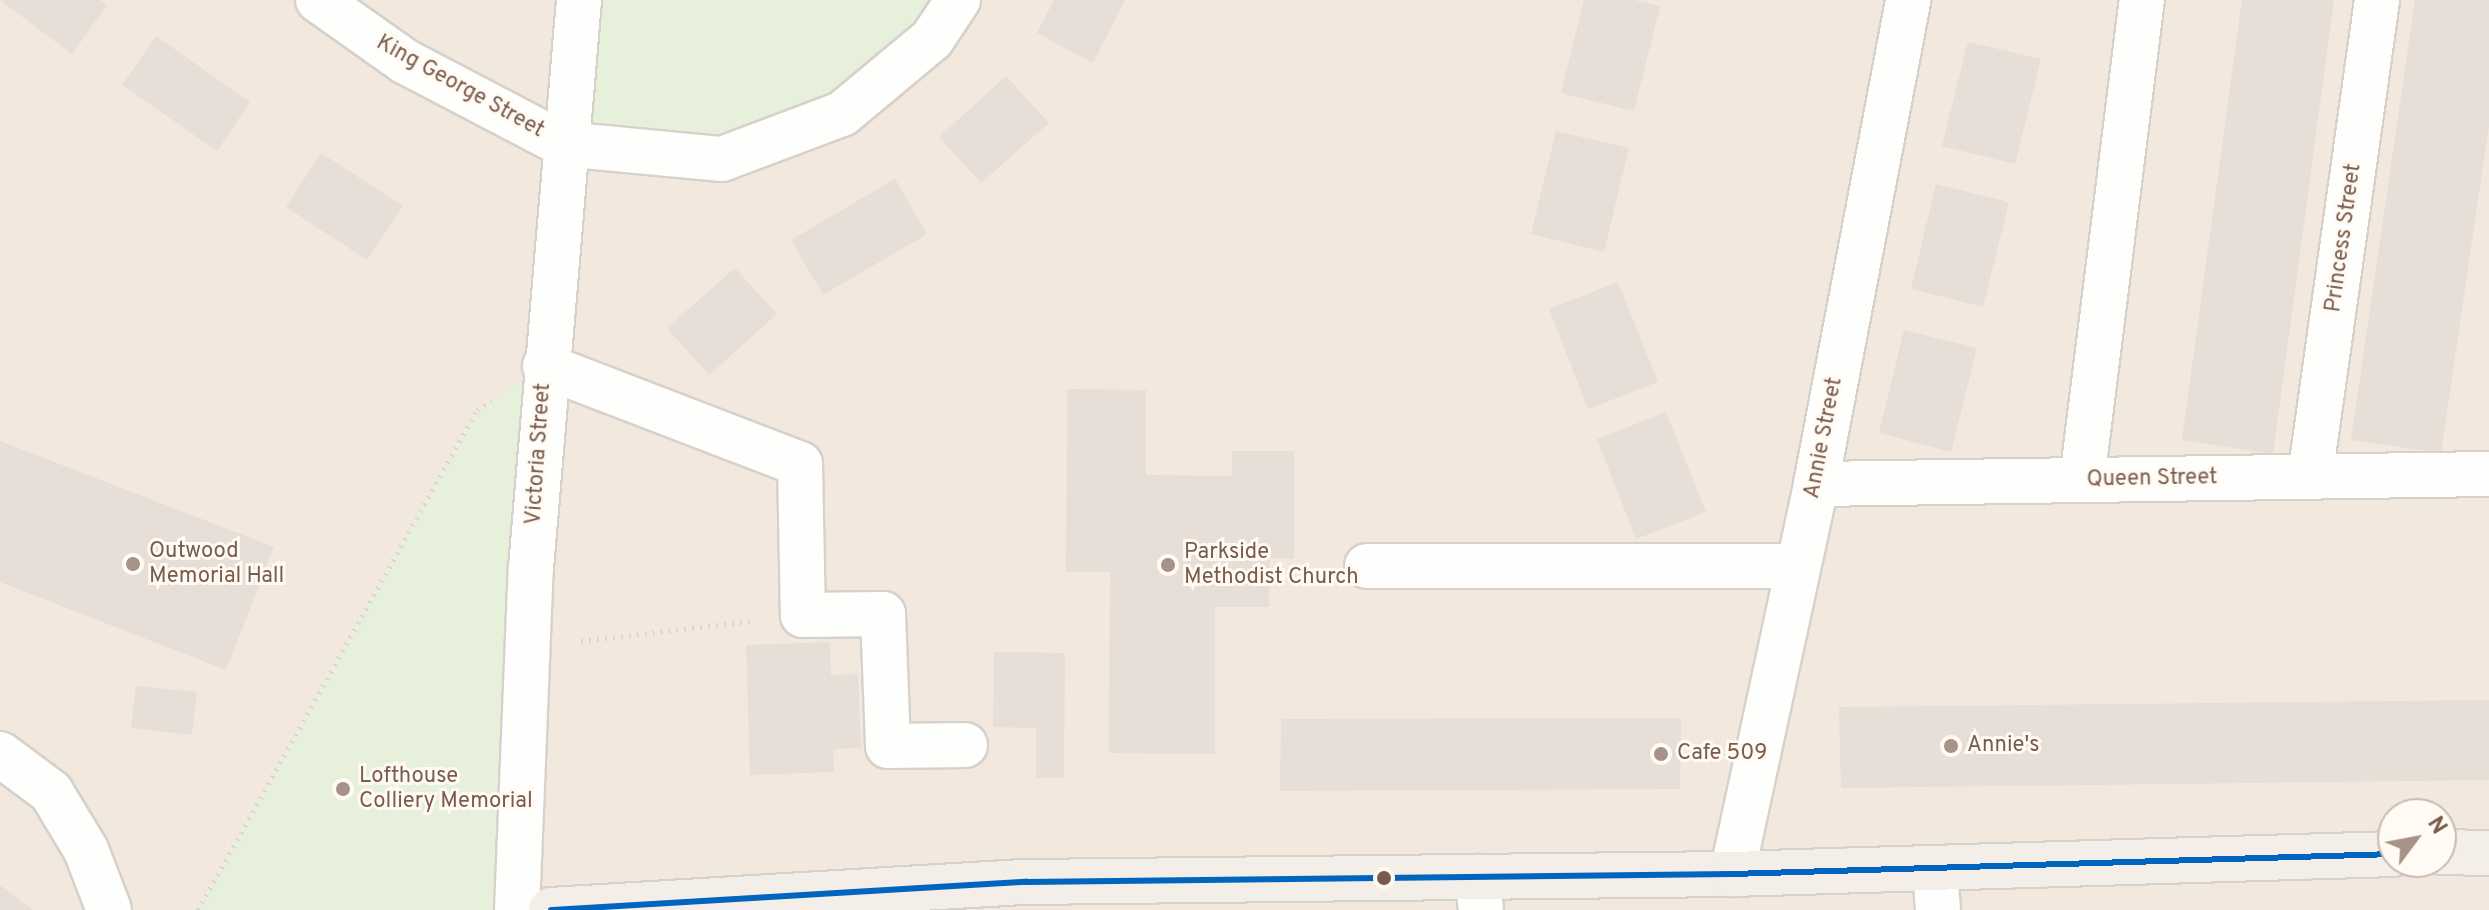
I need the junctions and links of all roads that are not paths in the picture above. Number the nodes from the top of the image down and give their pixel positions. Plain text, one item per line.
1 (318, 0) edge
2 (579, 0) edge
3 (958, 0) edge
4 (1908, 0) edge
5 (2142, 0) edge
6 (2377, 0) edge
7 (563, 144) junction
8 (545, 366) junction
9 (2489, 474) edge
10 (2310, 477) junction
11 (2082, 480) junction
12 (1816, 484) junction
13 (1367, 566) dead end
14 (1797, 566) junction
15 (965, 745) dead end
16 (0, 754) edge
17 (2457, 852) edge
18 (2489, 853) edge
19 (2377, 855) edge
20 (1732, 874) junction
21 (1937, 890) edge
22 (1479, 893) edge
23 (710, 904) edge
24 (109, 910) edge
25 (517, 910) edge
26 (551, 910) edge

1 - 7 street, King George Street
2 - 7 street, Victoria Street
3 - 7 street
4 - 12 street, Annie Street
5 - 11 street
6 - 10 street, Princess Street
7 - 8 street, Victoria Street
8 - 15 street
8 - 25 street, Victoria Street
9 - 10 street, Queen Street
10 - 11 street, Queen Street
11 - 12 street, Queen Street
12 - 14 street, Annie Street
13 - 14 street
14 - 20 street, Annie Street
16 - 24 street
17 - 18 main road
19 - 21 main road
20 - 21 main road
20 - 22 main road
22 - 23 main road
23 - 26 main road

